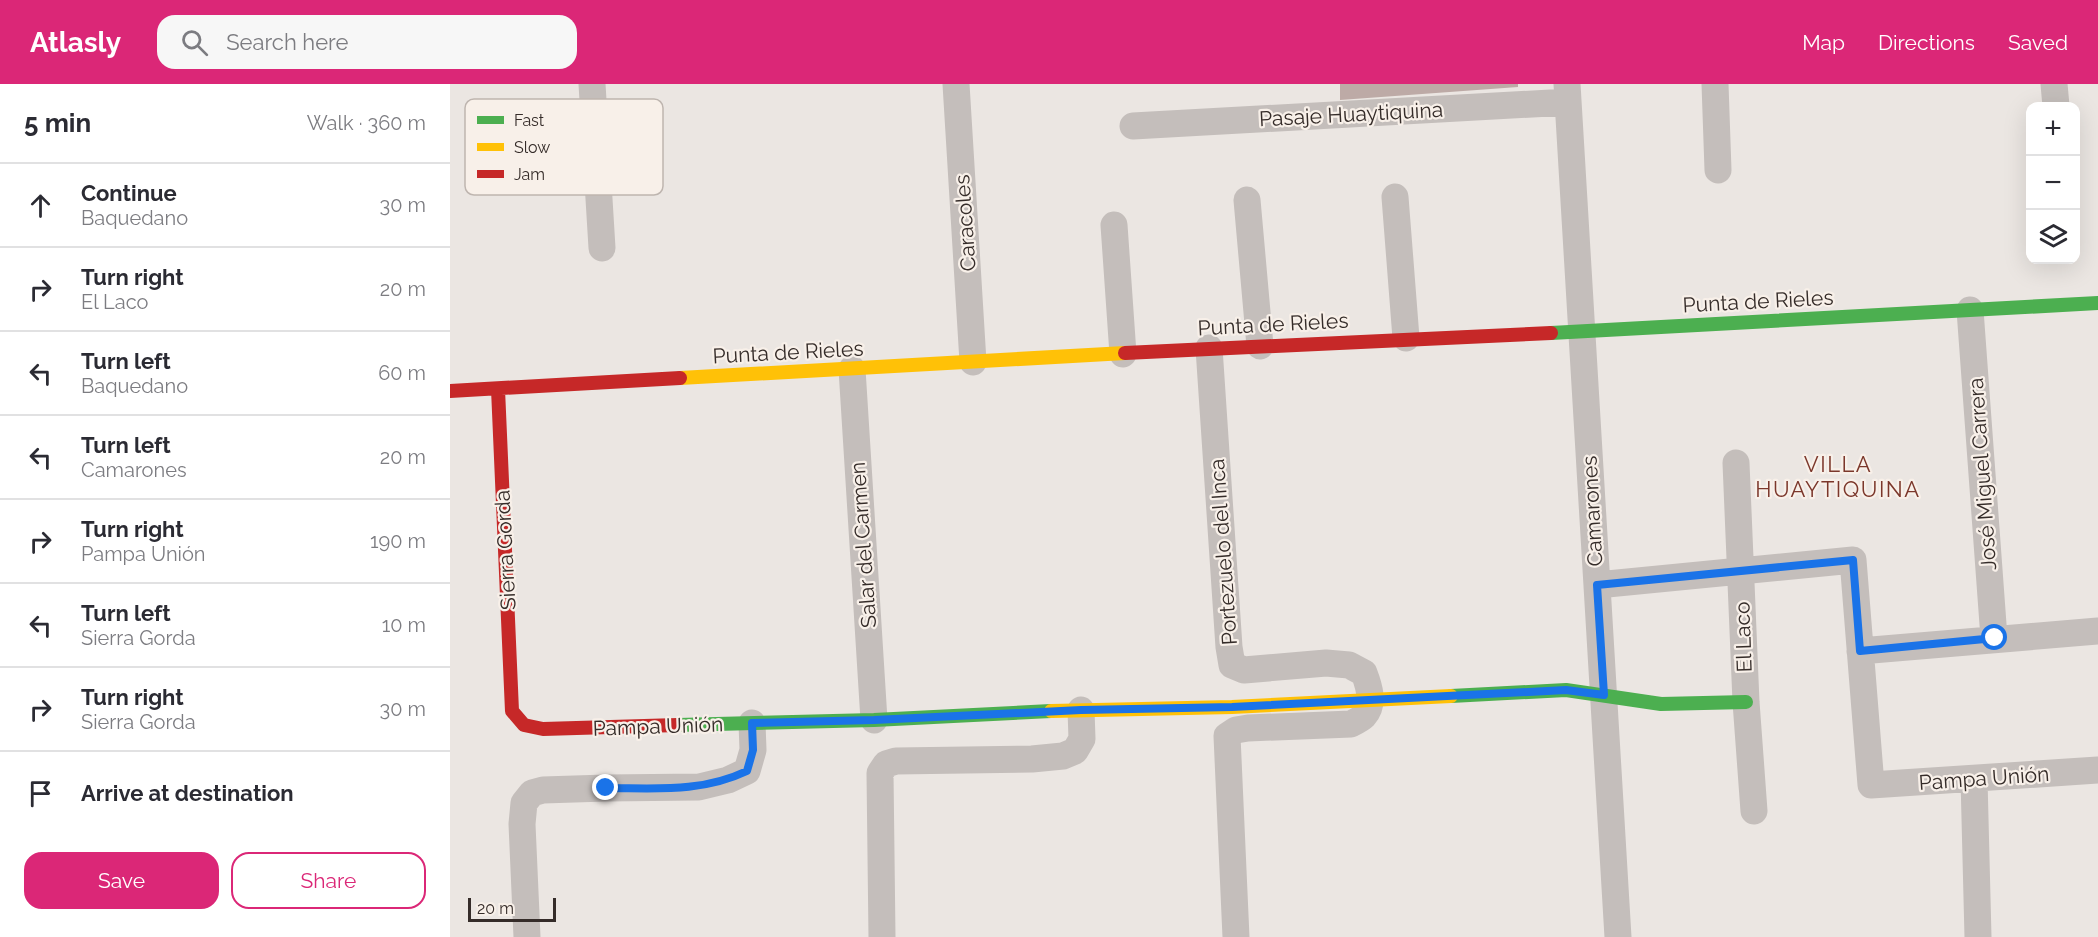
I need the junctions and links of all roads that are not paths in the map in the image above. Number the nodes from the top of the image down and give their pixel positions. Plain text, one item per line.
1 (592, 84) edge
2 (956, 84) edge
3 (1715, 84) edge
4 (2054, 84) edge
5 (1568, 93) edge
6 (593, 99) edge
7 (2056, 102) edge
8 (1134, 126) dead end
9 (1718, 170) dead end
10 (599, 195) edge
11 (1395, 197) dead end
12 (1247, 200) dead end
13 (1114, 225) dead end
14 (602, 248) dead end
15 (2098, 303) edge
16 (1970, 310) junction
17 (1582, 332) junction
18 (1406, 338) junction
19 (1260, 346) junction
20 (1209, 348) junction
21 (1123, 354) junction
22 (973, 362) junction
23 (852, 369) junction
24 (498, 389) junction
25 (450, 391) edge
26 (1736, 462) dead end
27 (1741, 571) junction
28 (1597, 585) junction
29 (2098, 631) edge
30 (1995, 638) junction
31 (1860, 651) junction
32 (1604, 695) junction
33 (1370, 701) junction
34 (1746, 702) junction
35 (1081, 710) junction
36 (512, 711) joint
37 (874, 720) junction
38 (752, 723) junction
39 (2098, 770) edge
40 (1974, 779) junction
41 (1754, 811) dead end
42 (526, 937) edge
43 (882, 937) edge
44 (1236, 937) edge
45 (1618, 937) edge
46 (1978, 937) edge

1 - 6 street
2 - 22 street, Caracoles
3 - 9 street
4 - 7 street
5 - 8 street, Pasaje Huaytiquina
5 - 17 street, Camarones
10 - 14 street
11 - 18 street
12 - 19 street
13 - 21 street
15 - 16 street, Punta de Rieles
16 - 17 street, Punta de Rieles
16 - 30 street, José Miguel Carrera
17 - 18 street, Punta de Rieles
17 - 28 street, Camarones
18 - 19 street, Punta de Rieles
19 - 20 street, Punta de Rieles
20 - 21 street, Punta de Rieles
20 - 33 street, Portezuelo del Inca
21 - 22 street, Punta de Rieles
22 - 23 street, Punta de Rieles
23 - 24 street, Punta de Rieles
23 - 37 street, Salar del Carmen
24 - 25 street, Punta de Rieles
24 - 36 street, Sierra Gorda
26 - 27 street, El Laco
27 - 28 street
27 - 31 street
27 - 34 street, El Laco
28 - 32 street, Camarones
29 - 30 street
30 - 31 street
31 - 40 street, Pampa Unión
32 - 33 street, Pampa Unión
32 - 34 street, Pampa Unión
32 - 45 street, Camarones
33 - 35 street, Pampa Unión
33 - 44 street
34 - 41 street, El Laco
35 - 37 street, Pampa Unión
35 - 43 street
36 - 38 street, Pampa Unión
37 - 38 street, Pampa Unión
38 - 42 street
39 - 40 street, Pampa Unión
40 - 46 street

